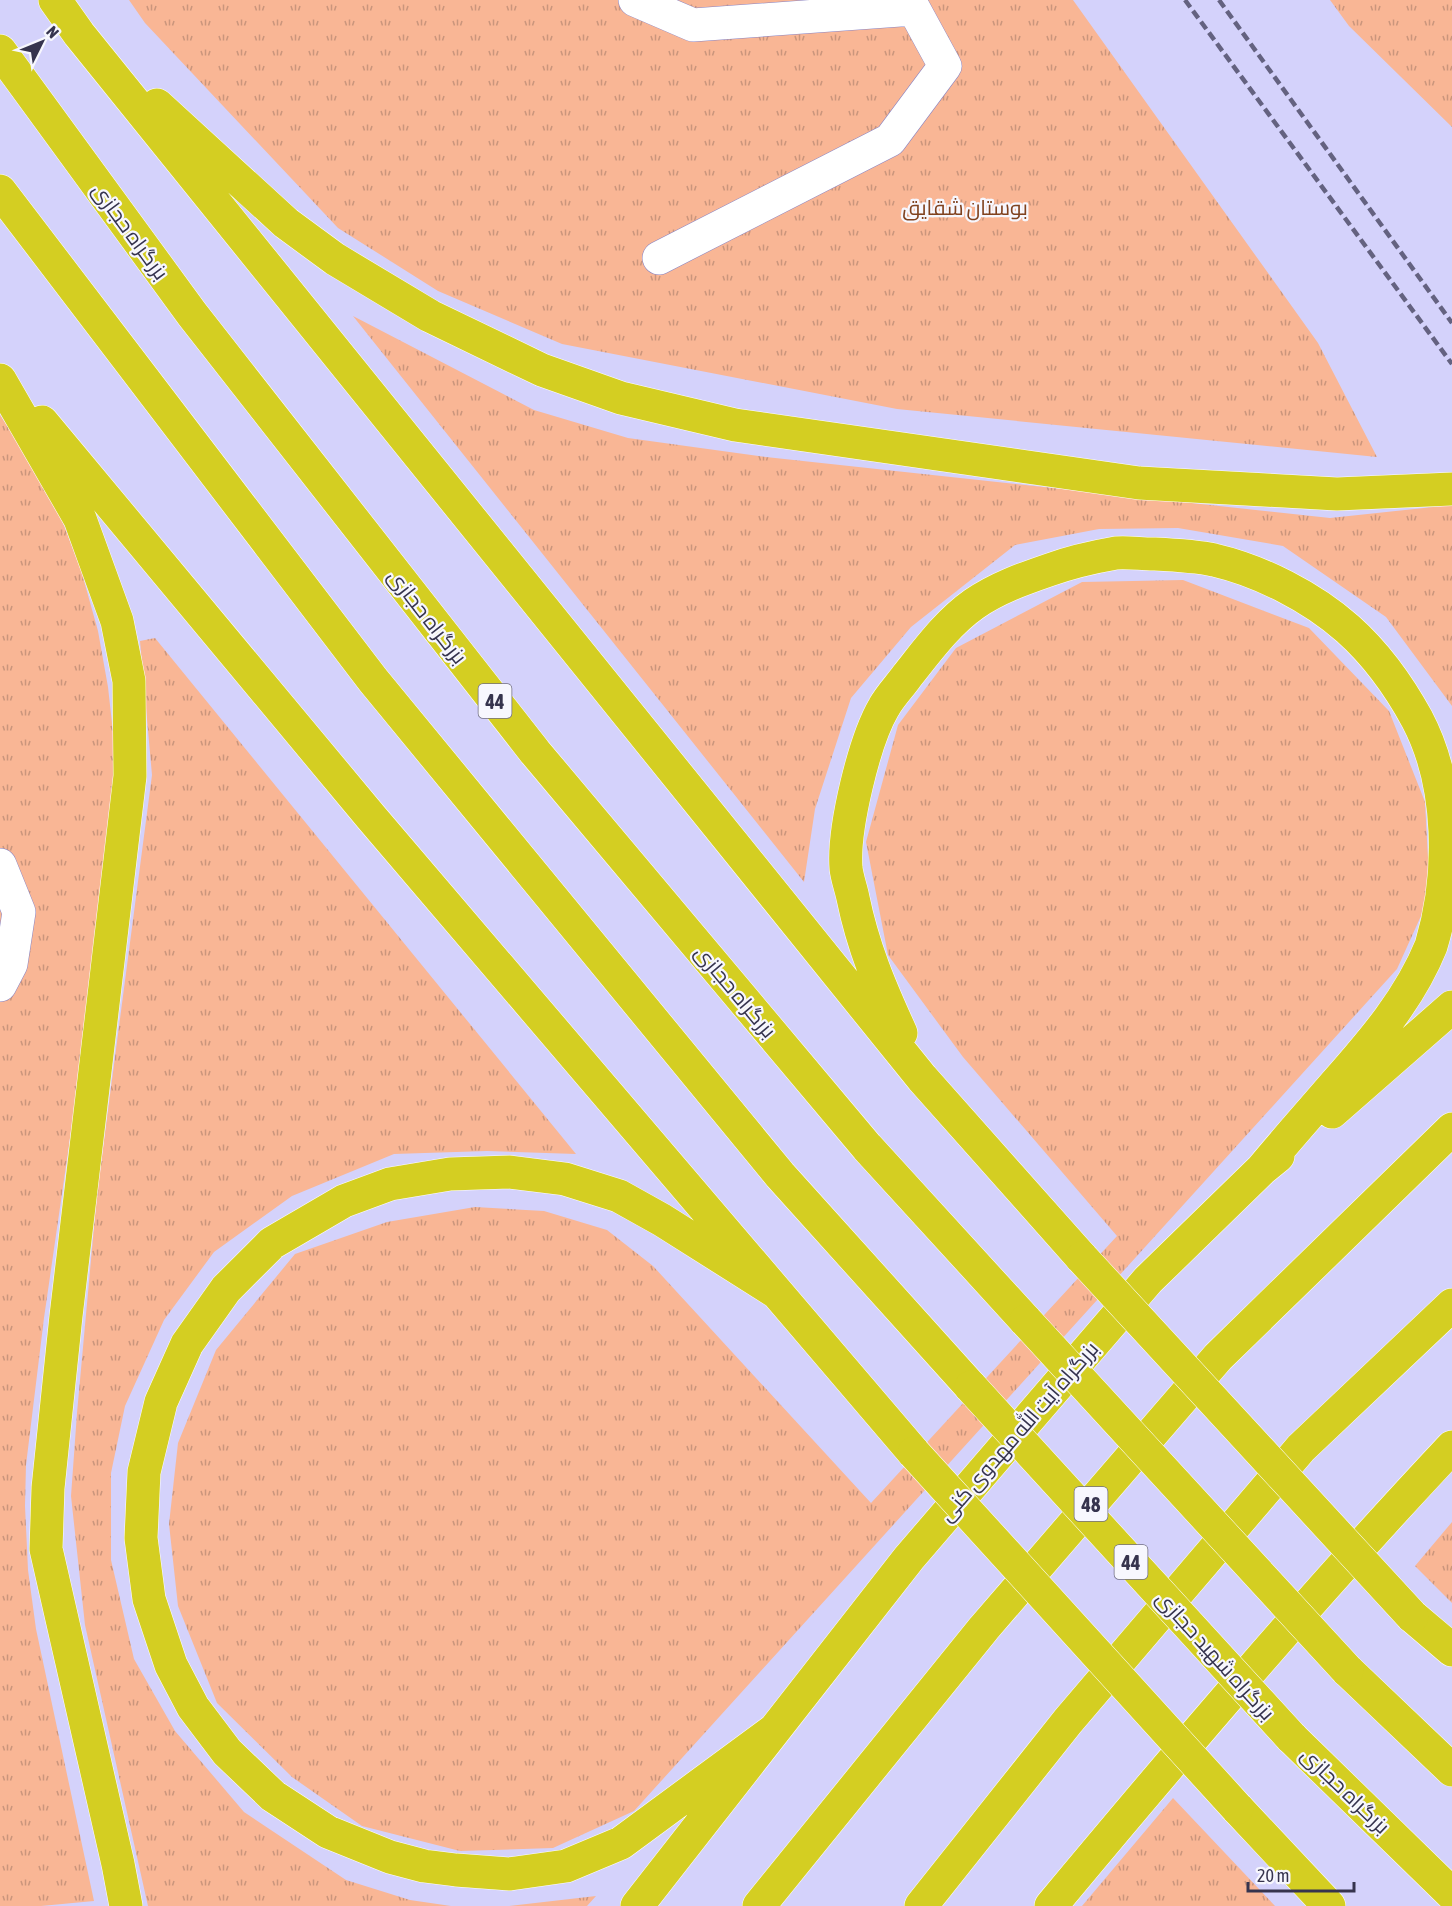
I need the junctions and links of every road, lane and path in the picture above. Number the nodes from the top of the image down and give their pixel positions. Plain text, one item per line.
1 (55, 0) edge
2 (635, 0) edge
3 (79, 34) junction
4 (0, 51) edge
5 (0, 191) edge
6 (659, 258) dead end
7 (0, 372) edge
8 (0, 380) edge
9 (1452, 489) edge
10 (0, 865) edge
11 (0, 986) edge
12 (1452, 1007) edge
13 (922, 1078) junction
14 (1452, 1129) edge
15 (1262, 1169) junction
16 (776, 1292) junction
17 (1452, 1305) edge
18 (1452, 1447) edge
19 (1452, 1650) edge
20 (773, 1731) junction
21 (1291, 1737) joint
22 (1452, 1770) edge
23 (1452, 1894) edge
24 (126, 1906) edge
25 (637, 1906) edge
26 (759, 1906) edge
27 (921, 1906) edge
28 (1051, 1906) edge
29 (1329, 1906) edge

1 - 3 highway
2 - 6 lane
3 - 9 highway
3 - 13 highway
4 - 22 highway, بزرگراه حجازی / 44, bridge
5 - 21 highway, بزرگراه شهید حجازی / 44, bridge
7 - 16 highway
8 - 24 highway
10 - 11 lane
12 - 15 highway, بزرگراه آیت الله مهدوی کنی
13 - 15 highway
13 - 19 highway, bridge
14 - 26 highway, 48
15 - 20 highway, بزرگراه آیت الله مهدوی کنی
16 - 20 highway
16 - 29 highway, bridge
17 - 27 highway
18 - 28 highway
20 - 25 highway, بزرگراه آیت الله مهدوی کنی
21 - 23 highway, بزرگراه حجازی / 44

